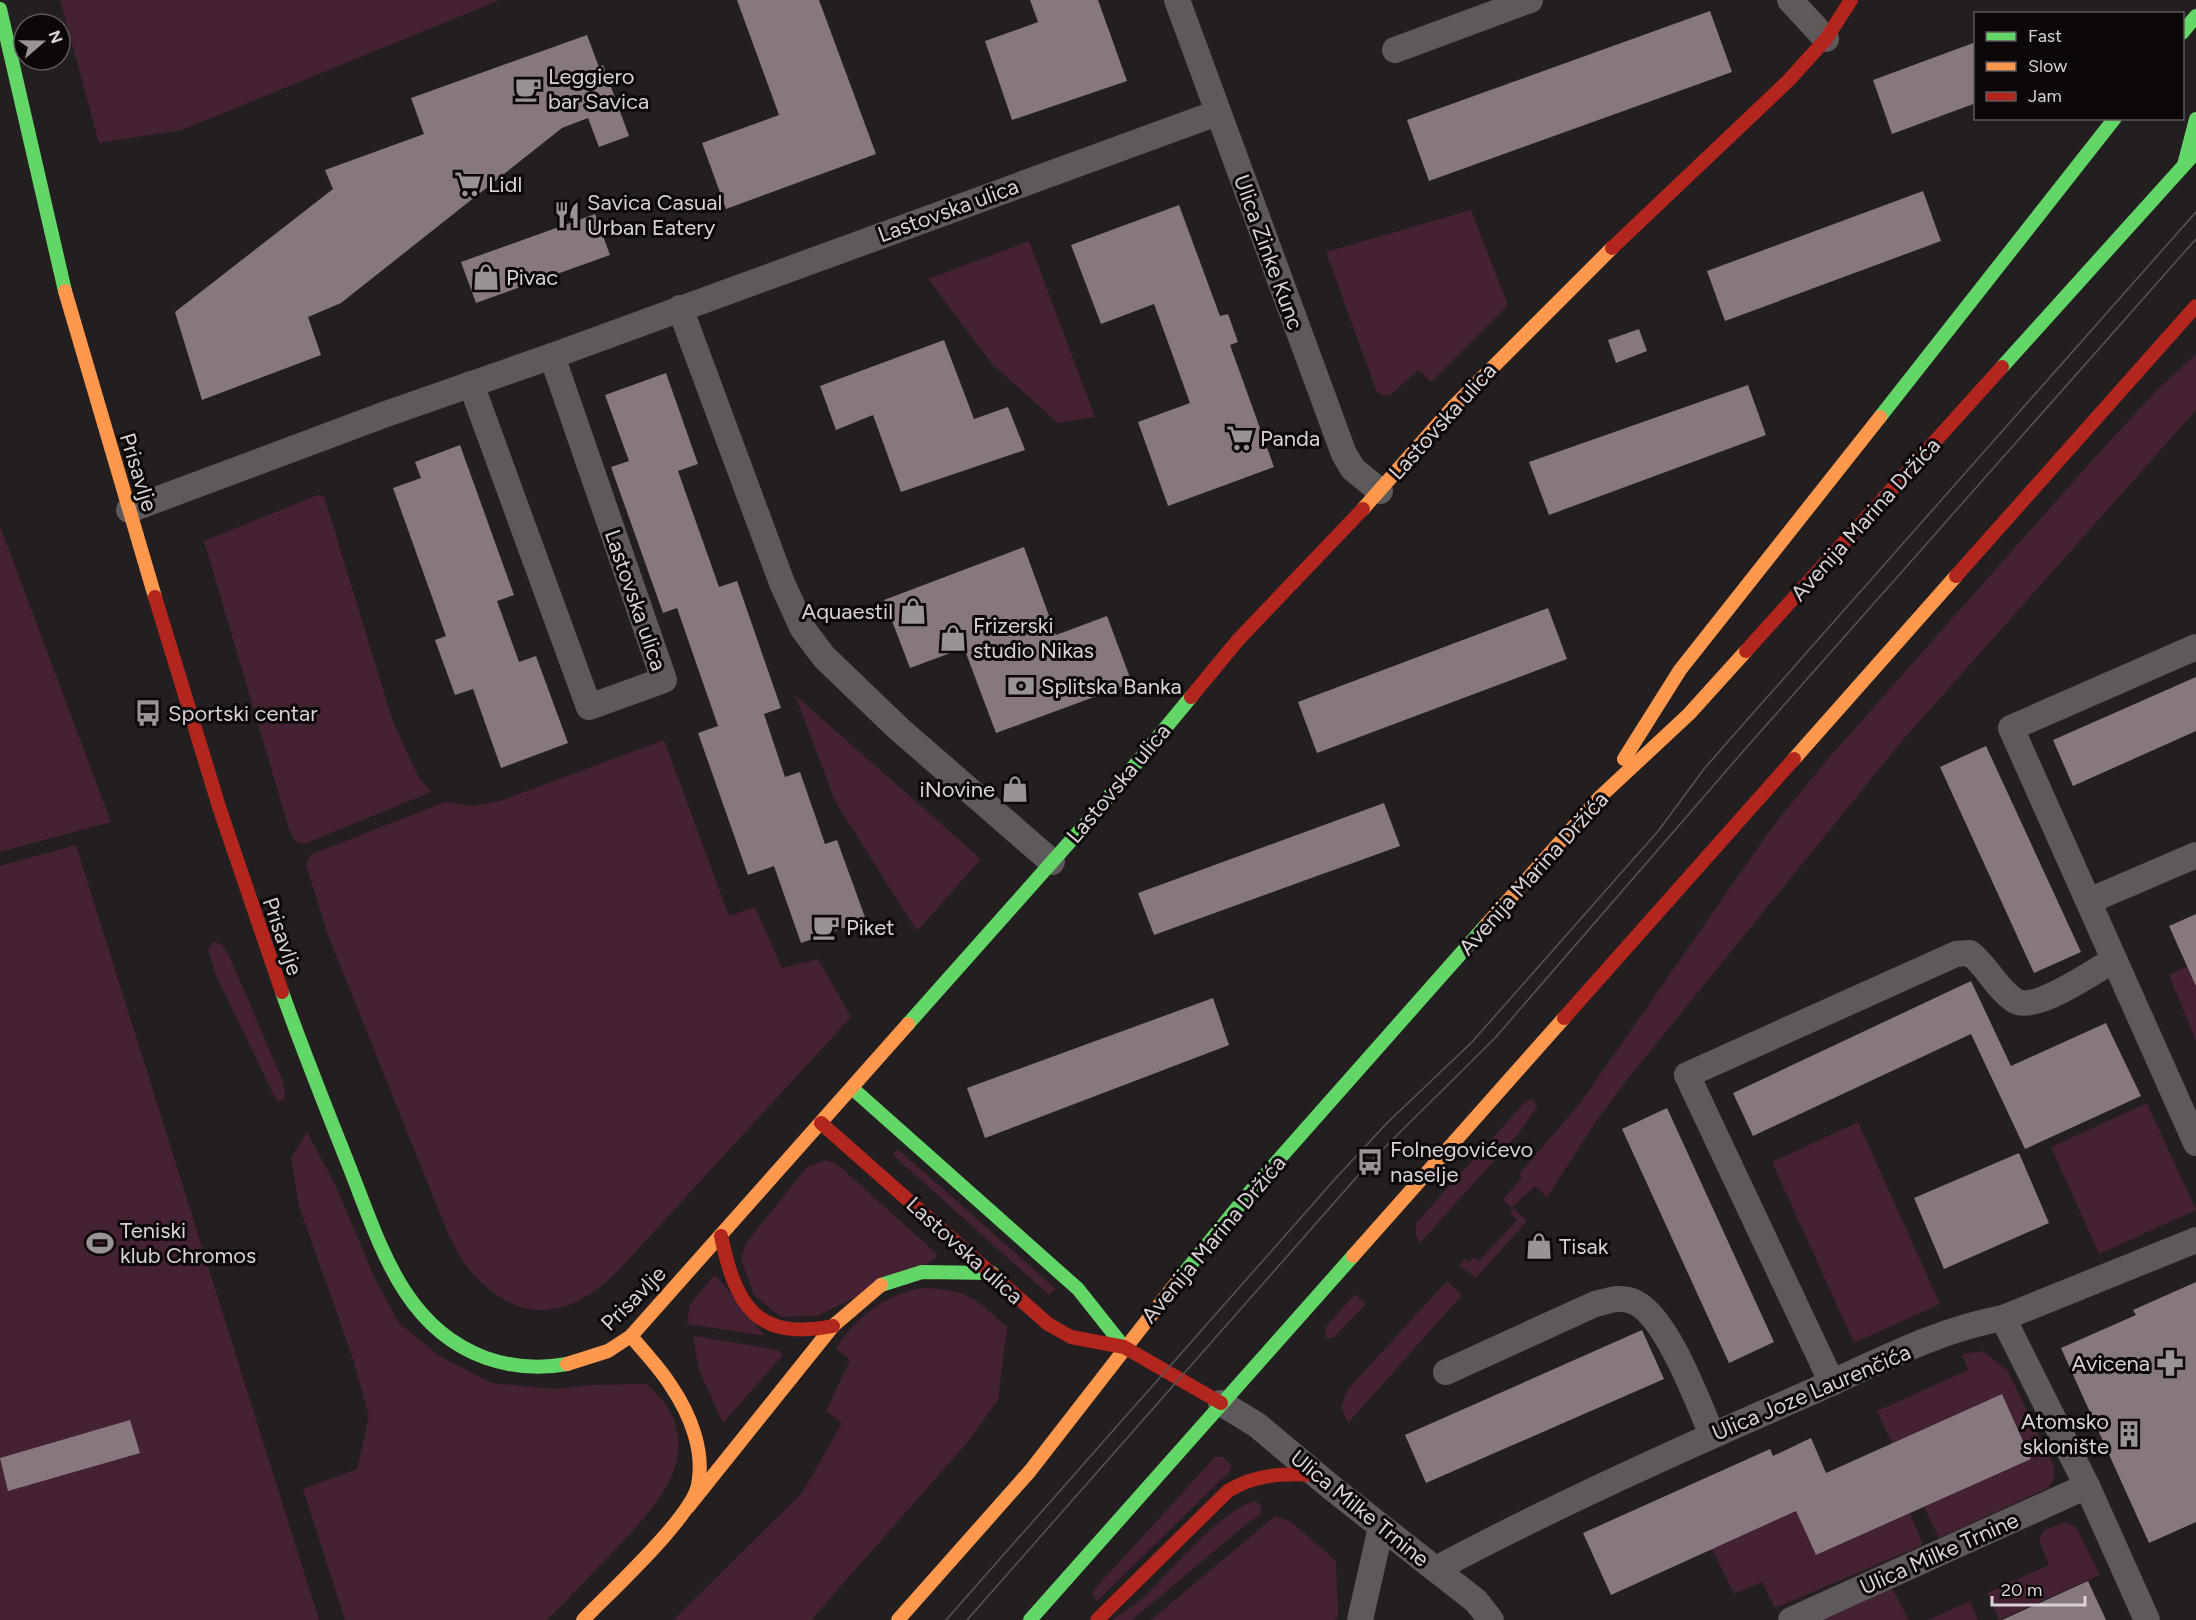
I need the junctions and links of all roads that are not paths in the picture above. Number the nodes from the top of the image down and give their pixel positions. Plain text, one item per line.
1 (1177, 0) edge
2 (1530, 0) edge
3 (1790, 0) edge
4 (1851, 0) edge
5 (0, 9) edge
6 (2196, 16) edge
7 (2184, 31) edge
8 (1826, 39) junction
9 (1395, 50) dead end
10 (1217, 113) junction
11 (2196, 119) edge
12 (2113, 120) edge
13 (2196, 152) edge
14 (2184, 165) junction
15 (2196, 306) edge
16 (680, 308) junction
17 (552, 356) junction
18 (471, 384) junction
19 (1380, 491) junction
20 (129, 510) junction
21 (2196, 647) edge
22 (1601, 796) junction
23 (2196, 855) edge
24 (1052, 862) junction
25 (2089, 901) junction
26 (2114, 960) junction
27 (852, 1088) junction
28 (821, 1123) junction
29 (2196, 1143) edge
30 (721, 1236) junction
31 (2196, 1239) edge
32 (992, 1273) junction
33 (2003, 1318) junction
34 (833, 1326) junction
35 (631, 1335) junction
36 (1124, 1347) junction
37 (1446, 1372) dead end
38 (1832, 1383) junction
39 (1221, 1403) junction
40 (1712, 1435) junction
41 (1317, 1475) junction
42 (2087, 1486) junction
43 (688, 1507) junction
44 (1381, 1527) junction
45 (1436, 1569) junction
46 (583, 1620) edge
47 (898, 1620) edge
48 (1030, 1620) edge
49 (1097, 1620) edge
50 (1360, 1620) edge
51 (1491, 1620) edge
52 (1791, 1620) edge
53 (2147, 1620) edge

1 - 10 street, Ulica Zinke Kunc
2 - 9 street
3 - 8 street
4 - 8 street, Lastovska ulica
5 - 20 street, Prisavlje
6 - 7 street
8 - 19 street, Lastovska ulica
10 - 16 street, Lastovska ulica
10 - 19 street, Ulica Zinke Kunc
11 - 14 street
12 - 22 street
13 - 14 street, Avenija Marina Držića
14 - 22 street, Avenija Marina Držića
15 - 39 street
16 - 17 street, Lastovska ulica
16 - 24 street, Lastovska ulica
17 - 18 street, Lastovska ulica
17 - 18 street, Lastovska ulica
18 - 20 street, Lastovska ulica
19 - 24 street, Lastovska ulica
20 - 35 street, Prisavlje
21 - 25 street
22 - 36 street, Avenija Marina Držića
23 - 25 street
24 - 27 street, Lastovska ulica
25 - 26 street
26 - 29 street
26 - 38 street
27 - 28 street, Prisavlje
27 - 36 street, Lastovska ulica
28 - 30 street, Prisavlje
28 - 32 street, Lastovska ulica
30 - 34 street
30 - 35 street, Prisavlje
31 - 33 street, Ulica Joze Laurenčića
32 - 34 street
32 - 36 street, Lastovska ulica
33 - 38 street, Ulica Joze Laurenčića
33 - 42 street
34 - 43 street
35 - 43 street
36 - 39 street, Lastovska ulica
36 - 47 street, Avenija Marina Držića
37 - 40 street
38 - 40 street, Ulica Joze Laurenčića
39 - 41 street, Ulica Milke Trnine
39 - 48 street
40 - 45 street, Ulica Joze Laurenčića
41 - 44 street, Ulica Milke Trnine
41 - 49 street
42 - 52 street, Ulica Milke Trnine
42 - 53 street
43 - 46 street
44 - 45 street, Ulica Milke Trnine
44 - 50 street
45 - 51 street, Ulica Milke Trnine

